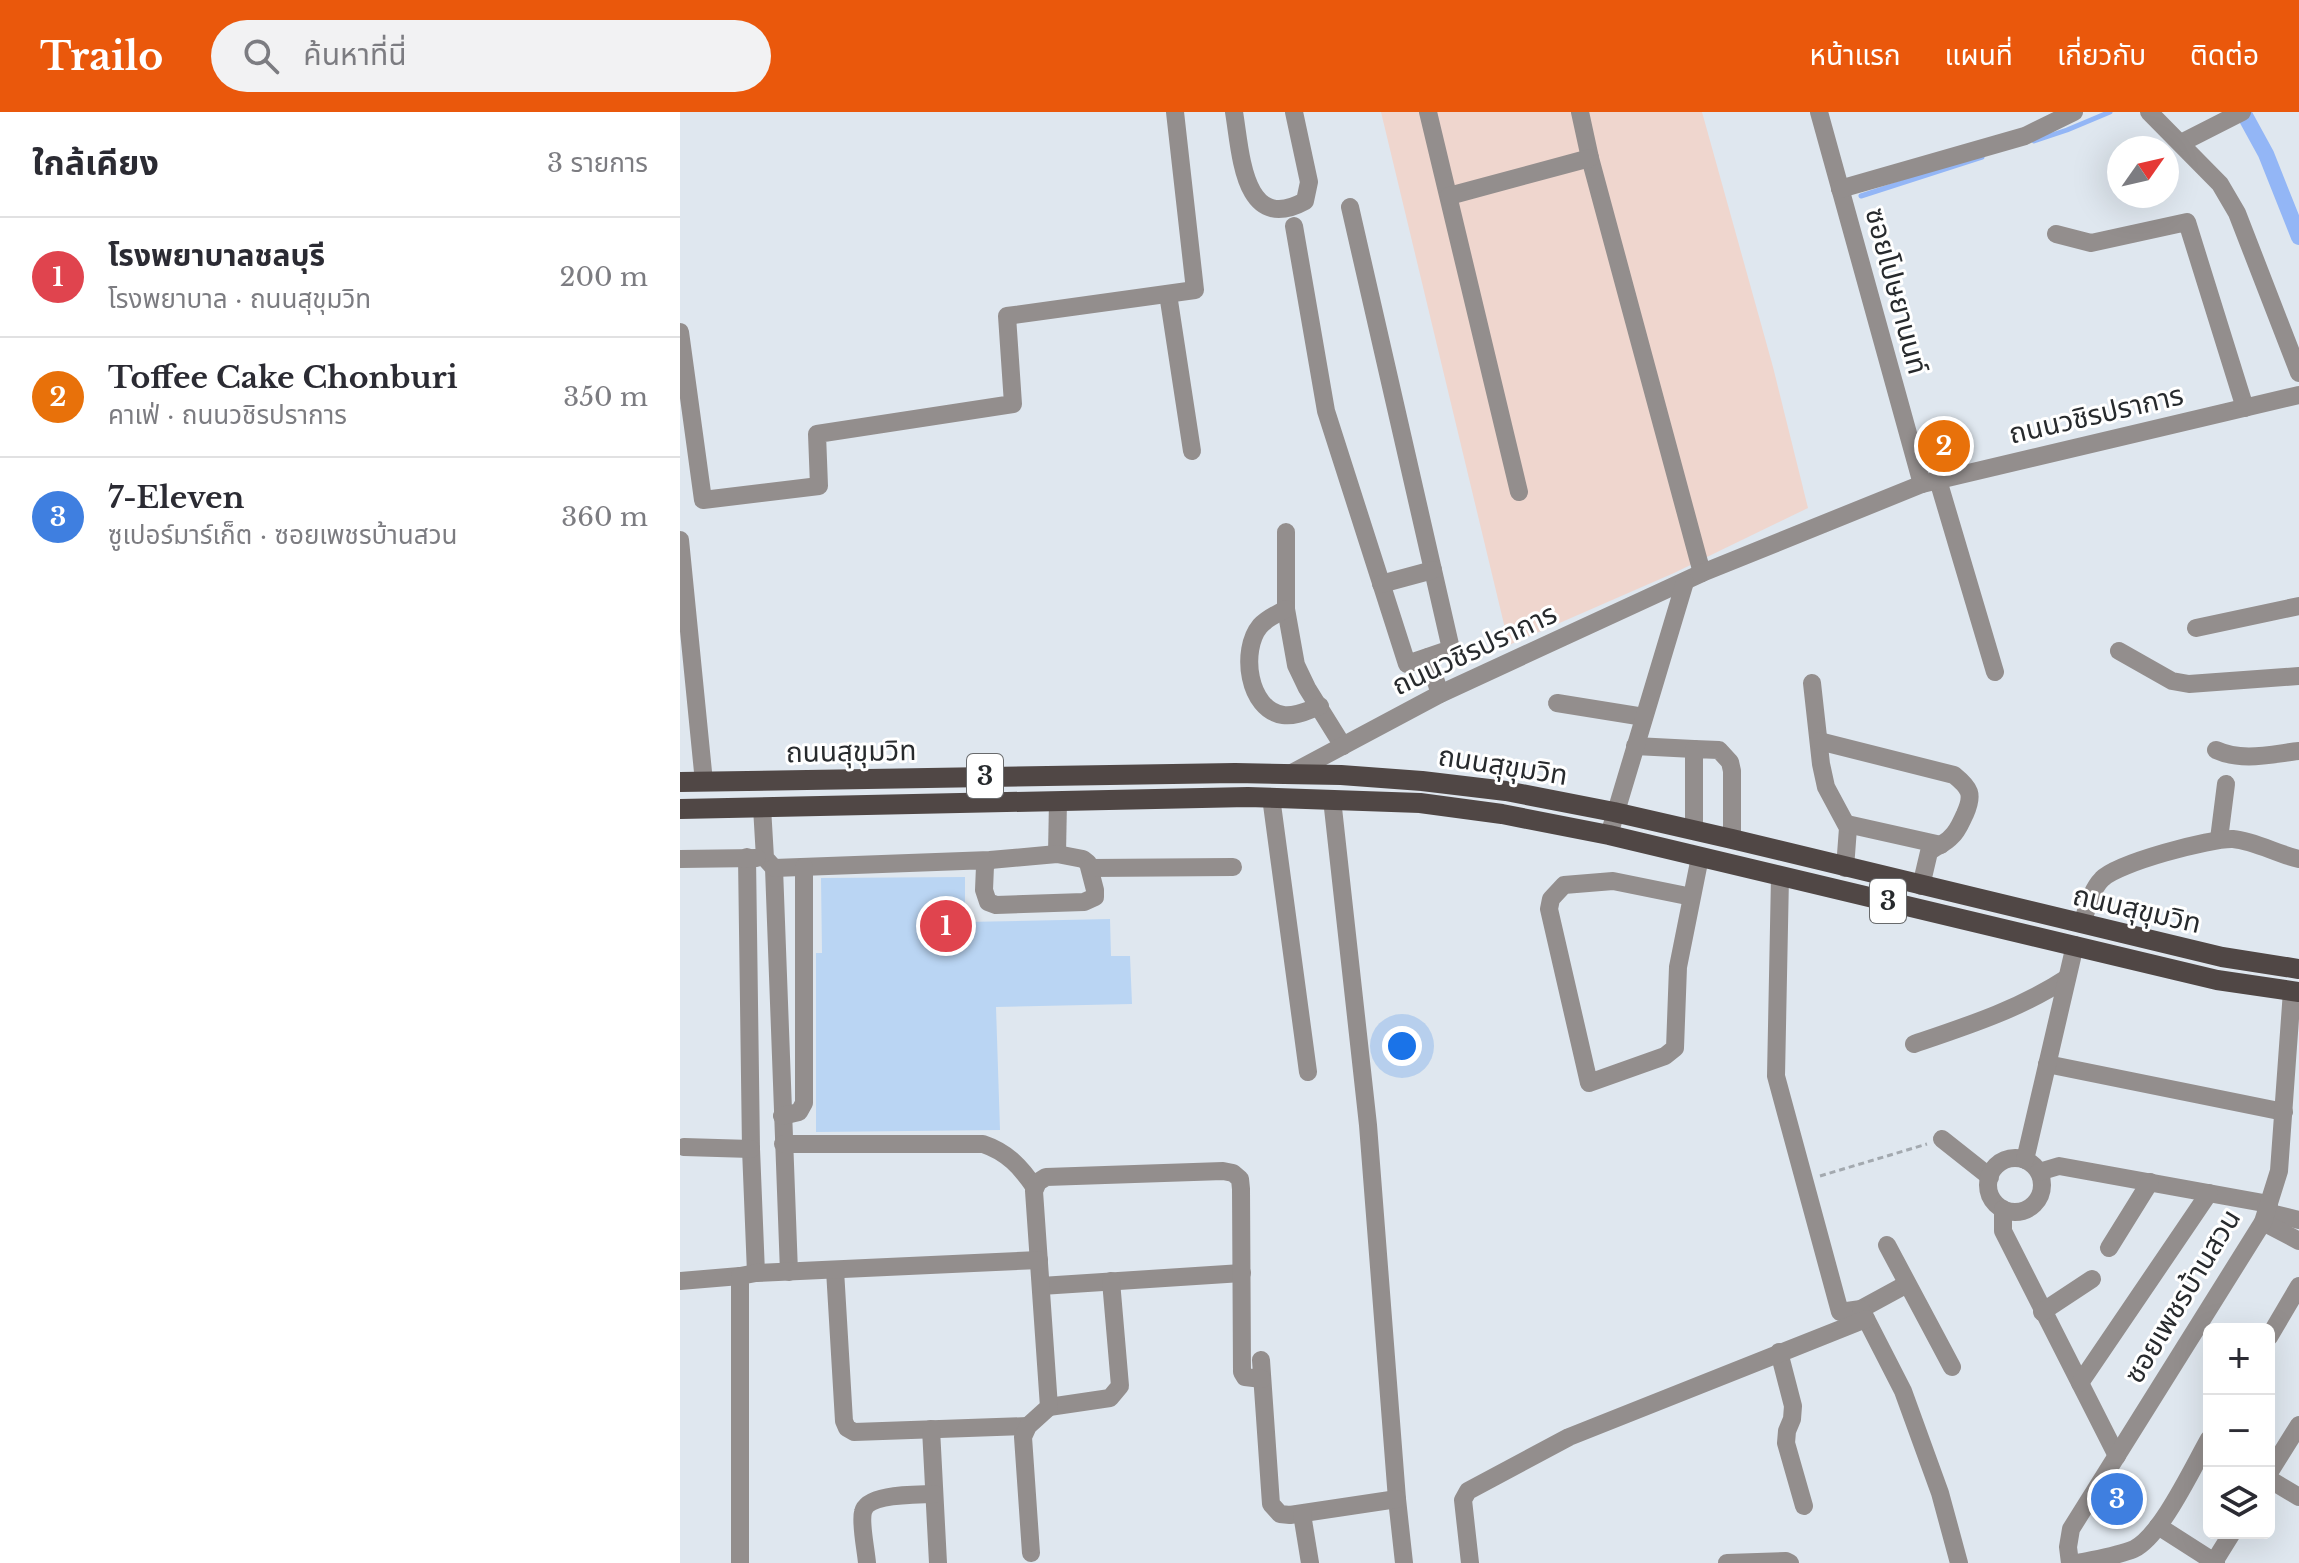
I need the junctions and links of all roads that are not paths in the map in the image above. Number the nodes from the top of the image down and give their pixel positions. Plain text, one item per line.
1 (1175, 112) edge
2 (1234, 112) edge
3 (1294, 112) edge
4 (1428, 112) edge
5 (1580, 112) edge
6 (1819, 112) edge
7 (2074, 112) edge
8 (2149, 112) edge
9 (2233, 116) edge
10 (2181, 143) junction
11 (1590, 158) junction
12 (1840, 189) junction
13 (1449, 196) junction
14 (1350, 207) dead end
15 (1294, 226) dead end
16 (2056, 234) dead end
17 (1168, 294) junction
18 (680, 332) edge
19 (2299, 373) edge
20 (2299, 395) edge
21 (2245, 408) junction
22 (1192, 451) dead end
23 (1930, 482) junction
24 (1519, 492) dead end
25 (1286, 532) dead end
26 (680, 540) edge
27 (1433, 570) junction
28 (1702, 573) junction
29 (1685, 582) junction
30 (1381, 584) junction
31 (2299, 606) edge
32 (1286, 609) junction
33 (2196, 628) dead end
34 (2119, 651) dead end
35 (1428, 657) junction
36 (1995, 672) dead end
37 (2299, 676) edge
38 (1812, 683) dead end
39 (1440, 694) junction
40 (1557, 703) dead end
41 (1320, 706) junction
42 (1644, 717) junction
43 (1819, 741) junction
44 (1343, 746) junction
45 (1635, 746) junction
46 (1694, 749) junction
47 (2216, 750) dead end
48 (2299, 751) edge
49 (1290, 774) junction
50 (680, 782) edge
51 (704, 782) junction
52 (2226, 784) dead end
53 (1271, 797) junction
54 (1332, 799) junction
55 (1058, 801) junction
56 (762, 807) junction
57 (680, 809) edge
58 (1614, 812) junction
59 (1847, 824) junction
60 (1694, 830) junction
61 (1609, 835) junction
62 (1732, 839) junction
63 (2219, 839) junction
64 (1941, 845) junction
65 (1057, 854) junction
66 (1700, 857) junction
67 (680, 859) edge
68 (2299, 859) edge
69 (990, 860) junction
70 (762, 861) junction
71 (804, 867) junction
72 (1233, 867) dead end
73 (1090, 868) junction
74 (1845, 868) junction
75 (1780, 877) junction
76 (1921, 886) junction
77 (1692, 897) junction
78 (2072, 922) junction
79 (2075, 945) junction
80 (2299, 969) edge
81 (2067, 978) junction
82 (2296, 992) edge
83 (1914, 1044) dead end
84 (2047, 1064) junction
85 (1308, 1072) dead end
86 (782, 1116) junction
87 (2289, 1119) edge
88 (1942, 1139) road end
89 (783, 1144) junction
90 (684, 1147) dead end
91 (751, 1149) junction
92 (2032, 1166) junction
93 (1990, 1177) junction
94 (2150, 1182) junction
95 (1035, 1188) junction
96 (2209, 1193) junction
97 (2003, 1209) junction
98 (2266, 1213) junction
99 (2299, 1220) edge
100 (2299, 1241) edge
101 (1887, 1245) dead end
102 (2109, 1248) dead end
103 (1039, 1260) junction
104 (835, 1270) junction
105 (789, 1272) junction
106 (1242, 1273) junction
107 (748, 1275) junction
108 (2092, 1279) dead end
109 (680, 1281) edge
110 (1111, 1281) junction
111 (1907, 1284) junction
112 (1041, 1286) junction
113 (2299, 1286) edge
114 (2042, 1312) junction
115 (1864, 1314) junction
116 (2275, 1327) edge
117 (1779, 1352) junction
118 (1952, 1367) dead end
119 (2080, 1383) junction
120 (1049, 1407) junction
121 (2299, 1425) edge
122 (1028, 1426) junction
123 (931, 1429) junction
124 (2203, 1449) edge
125 (2117, 1456) junction
126 (2274, 1467) edge
127 (2275, 1480) edge
128 (934, 1494) junction
129 (2299, 1497) edge
130 (1397, 1499) junction
131 (1804, 1506) dead end
132 (1302, 1514) junction
133 (2158, 1526) junction
134 (2228, 1539) edge
135 (1031, 1553) dead end
136 (2211, 1561) edge
137 (740, 1563) edge
138 (867, 1563) edge
139 (938, 1563) edge
140 (1310, 1563) edge
141 (1404, 1563) edge
142 (1470, 1563) edge
143 (1727, 1563) edge
144 (1790, 1563) edge
145 (1959, 1563) edge
146 (2070, 1563) edge
147 (2078, 1563) edge

1 - 17 street
2 - 3 street
4 - 13 street
5 - 11 street
6 - 12 street, ซอยโปษยานนท์
7 - 12 street
8 - 10 street
9 - 10 street
10 - 19 street
11 - 13 street
11 - 28 street
12 - 23 street, ซอยโปษยานนท์
13 - 24 street
14 - 27 street
15 - 30 street
16 - 21 street
17 - 18 street
17 - 22 street
20 - 21 street, ถนนวชิรปราการ
21 - 23 street, ถนนวชิรปราการ
23 - 28 street, ถนนวชิรปราการ
23 - 36 street, ซอยโปษยานนท์
25 - 32 street
26 - 51 street
27 - 30 street
27 - 35 street
28 - 29 street, ถนนวชิรปราการ
29 - 39 street, ถนนวชิรปราการ
29 - 42 street
30 - 35 street
31 - 33 street
32 - 41 street
32 - 41 street
34 - 37 street
35 - 39 street
38 - 43 street
39 - 44 street, ถนนวชิรปราการ
40 - 42 street
41 - 44 street
42 - 45 street
43 - 59 street
43 - 64 street
44 - 49 street, ถนนวชิรปราการ
45 - 46 street
45 - 58 street
46 - 60 street
46 - 62 street
47 - 48 street
49 - 51 main road, ถนนสุขุมวิท / 3
49 - 58 main road, ถนนสุขุมวิท / 3
50 - 51 main road, ถนนสุขุมวิท / 3
52 - 63 street
53 - 54 main road, ถนนสุขุมวิท / 3
53 - 55 main road, ถนนสุขุมวิท / 3
53 - 85 street
54 - 61 main road, ถนนสุขุมวิท / 3
54 - 130 street
55 - 56 main road, ถนนสุขุมวิท / 3
55 - 65 street
56 - 57 main road, ถนนสุขุมวิท / 3
56 - 70 street
58 - 60 main road, ถนนสุขุมวิท / 3
58 - 61 street
59 - 64 street
59 - 74 street
60 - 62 main road, ถนนสุขุมวิท / 3
61 - 66 main road, ถนนสุขุมวิท / 3
62 - 74 main road, ถนนสุขุมวิท / 3
63 - 68 street
63 - 78 street
64 - 76 street
65 - 69 street
65 - 73 street
66 - 75 main road, ถนนสุขุมวิท / 3
66 - 77 street
67 - 70 street
69 - 71 street
69 - 73 street
70 - 71 street
70 - 86 street
70 - 91 street
71 - 86 street
72 - 73 street
74 - 76 main road, ถนนสุขุมวิท / 3
75 - 79 main road, ถนนสุขุมวิท / 3
75 - 115 street
76 - 78 main road, ถนนสุขุมวิท / 3
77 - 77 street
78 - 80 main road, ถนนสุขุมวิท
79 - 81 street
79 - 82 main road, ถนนสุขุมวิท
81 - 83 street
81 - 84 street
82 - 87 street, ซอยเพชรบ้านสวน
84 - 87 street
84 - 92 street
86 - 89 street
87 - 98 street, ซอยเพชรบ้านสวน
88 - 93 street
89 - 95 street
89 - 105 street
90 - 91 street
91 - 107 street
92 - 93 street
92 - 94 street
92 - 97 street
93 - 97 street
94 - 96 street
94 - 102 street
95 - 103 street
95 - 106 street
96 - 98 street
96 - 119 street
97 - 114 street
98 - 99 street
98 - 100 street
98 - 125 street, ซอยเพชรบ้านสวน
101 - 111 street
103 - 104 street
103 - 112 street
104 - 105 street
104 - 123 street
105 - 107 street
106 - 110 street
106 - 132 street
107 - 109 street
107 - 137 street
108 - 114 street
110 - 112 street
110 - 120 street
111 - 115 street
111 - 118 street
112 - 120 street
113 - 116 street
114 - 119 street
115 - 117 street
115 - 145 street
117 - 131 street
117 - 142 street
119 - 125 street
120 - 122 street
121 - 126 street
122 - 123 street
122 - 135 street
123 - 128 street
124 - 133 street
125 - 146 street, ซอยเพชรบ้านสวน
127 - 129 street
128 - 138 street
128 - 139 street
130 - 132 street
130 - 141 street
132 - 140 street
133 - 136 street
133 - 147 street
134 - 136 street
143 - 144 street

